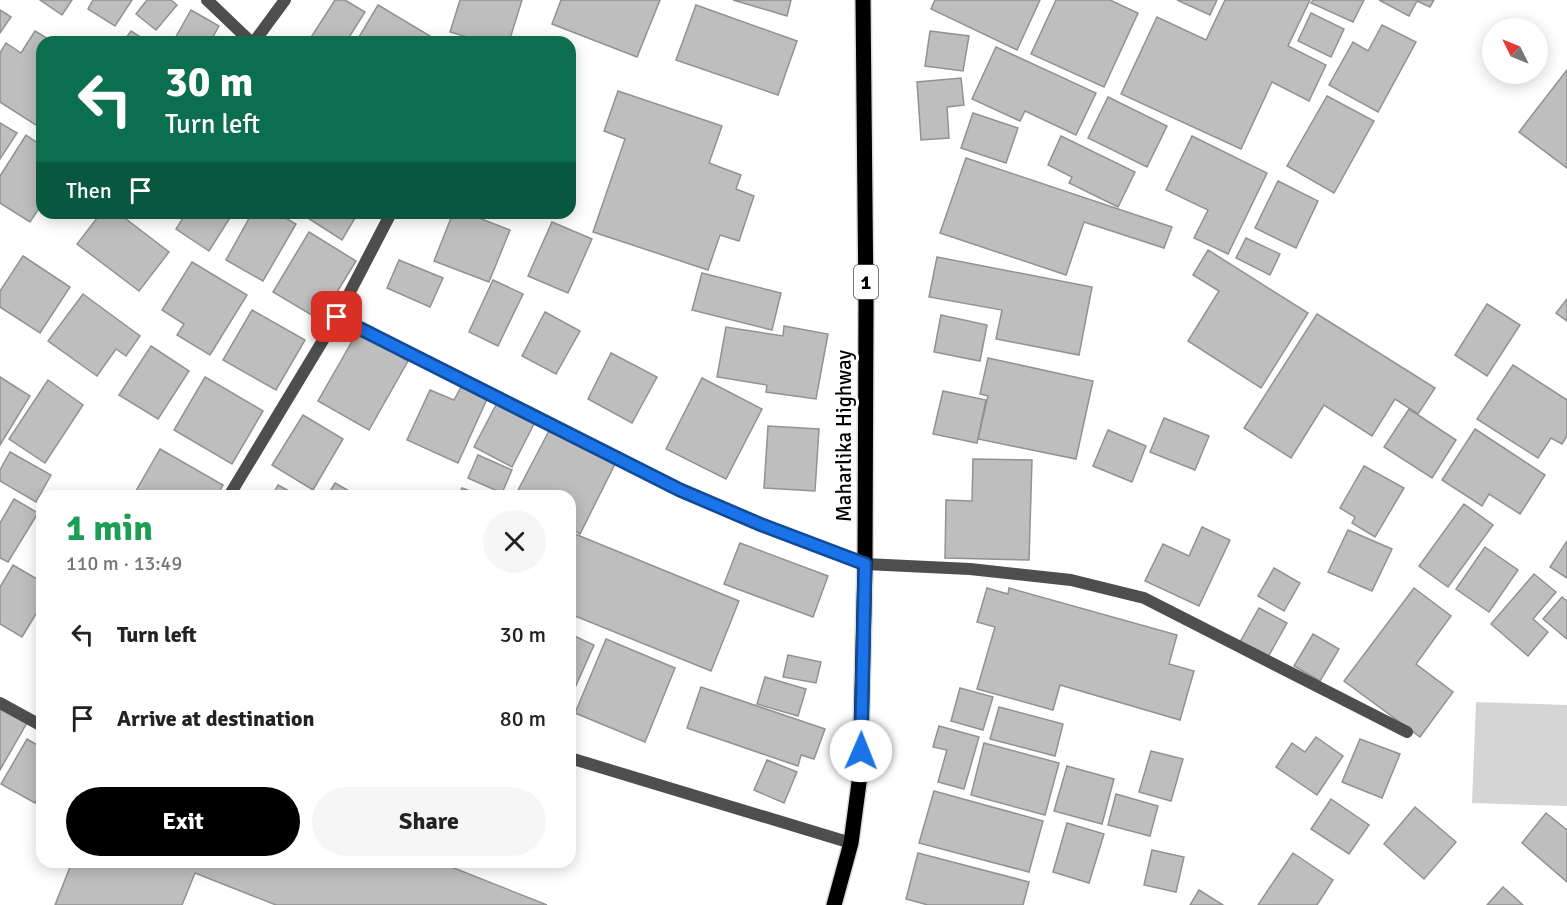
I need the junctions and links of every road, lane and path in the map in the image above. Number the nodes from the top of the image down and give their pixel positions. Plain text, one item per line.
1 (207, 0) edge
2 (285, 0) edge
3 (863, 0) edge
4 (246, 36) edge
5 (258, 36) edge
6 (388, 219) edge
7 (337, 317) junction
8 (233, 490) edge
9 (865, 564) junction
10 (0, 703) edge
11 (36, 723) edge
12 (1407, 732) dead end
13 (576, 760) edge
14 (851, 843) junction
15 (834, 905) edge

1 - 4 street
2 - 5 street
3 - 9 main road, Maharlika Highway / 1
6 - 7 street
7 - 8 street
7 - 9 street
9 - 12 street
9 - 14 main road, Maharlika Highway / 1
10 - 11 street
13 - 14 street
14 - 15 main road, Maharlika Highway / 1

